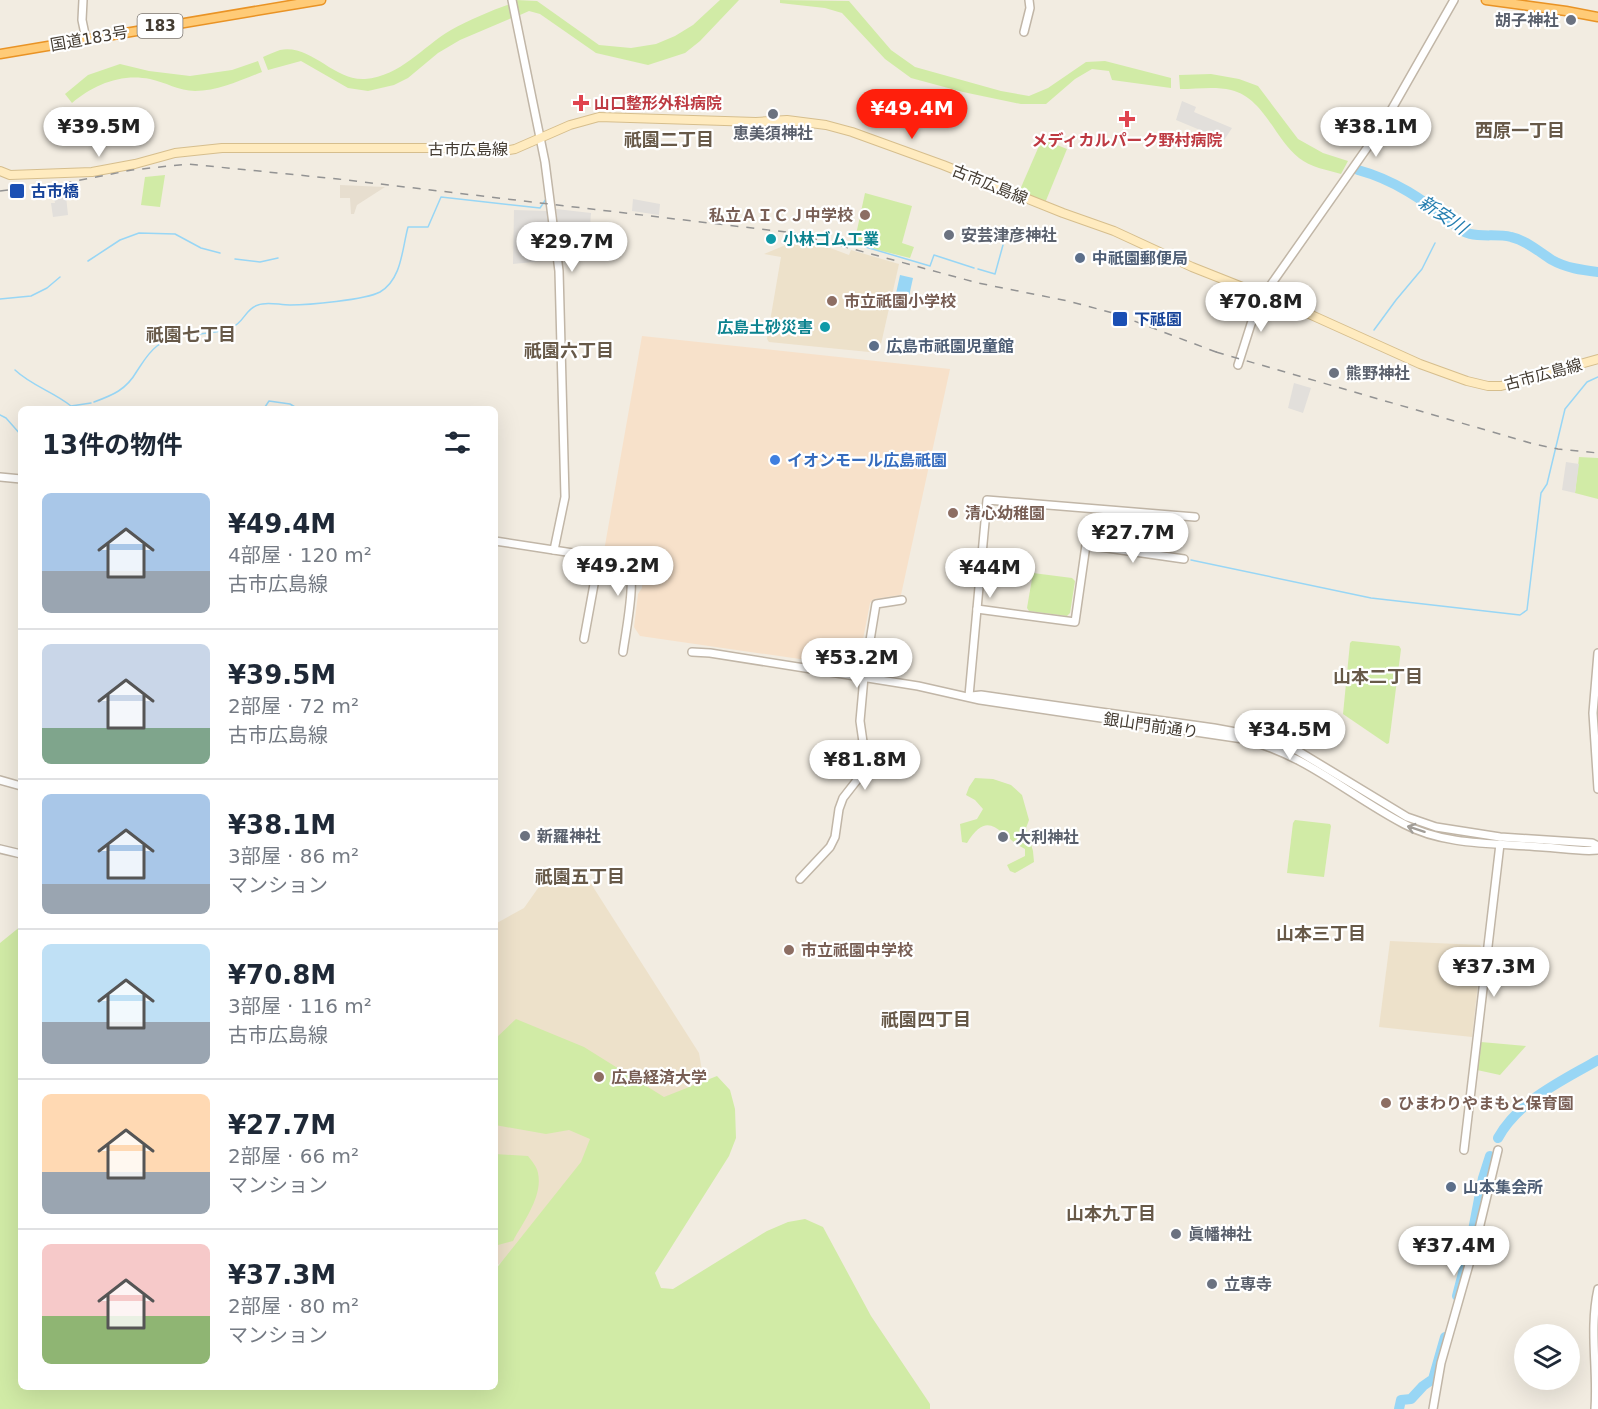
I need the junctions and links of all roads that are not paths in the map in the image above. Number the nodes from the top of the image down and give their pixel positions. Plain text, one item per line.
1 (83, 0) edge
2 (321, 0) edge
3 (512, 0) edge
4 (1029, 0) edge
5 (1454, 0) edge
6 (1486, 0) edge
7 (1598, 17) edge
8 (1024, 32) dead end
9 (86, 39) junction
10 (0, 54) edge
11 (540, 140) junction
12 (0, 171) edge
13 (1263, 296) junction
14 (1598, 359) edge
15 (1238, 364) dead end
16 (0, 477) edge
17 (18, 479) edge
18 (1195, 517) dead end
19 (498, 541) edge
20 (554, 550) junction
21 (599, 557) junction
22 (1184, 559) dead end
23 (902, 600) dead end
24 (976, 609) junction
25 (584, 639) dead end
26 (623, 652) dead end
27 (692, 652) dead end
28 (1598, 653) edge
29 (864, 677) junction
30 (969, 696) junction
31 (0, 780) edge
32 (18, 785) edge
33 (1598, 789) edge
34 (1500, 843) junction
35 (1598, 848) edge
36 (0, 849) edge
37 (18, 853) edge
38 (800, 879) dead end
39 (1464, 1150) dead end
40 (1498, 1150) dead end
41 (1598, 1289) edge
42 (1433, 1409) edge
43 (1595, 1409) edge

1 - 9 street
2 - 9 highway, 国道183号 / 183
3 - 11 street
4 - 8 street
5 - 13 street
6 - 7 highway
9 - 10 highway, 国道183号 / 183
11 - 12 main road, 古市広島線
11 - 13 main road, 古市広島線
11 - 20 street
13 - 14 main road, 古市広島線
13 - 15 street
16 - 17 street
18 - 24 street
19 - 20 street
20 - 21 street
21 - 25 street
21 - 26 street
22 - 24 street
23 - 29 street
24 - 30 street
27 - 29 street, 銀山門前通り
28 - 33 street
29 - 30 street, 銀山門前通り
29 - 38 street
34 -> 30 street, 銀山門前通り
30 - 35 street, 銀山門前通り
31 - 32 street
34 - 35 street, 銀山門前通り
34 - 39 street
36 - 37 street
40 - 42 street
41 - 43 street

